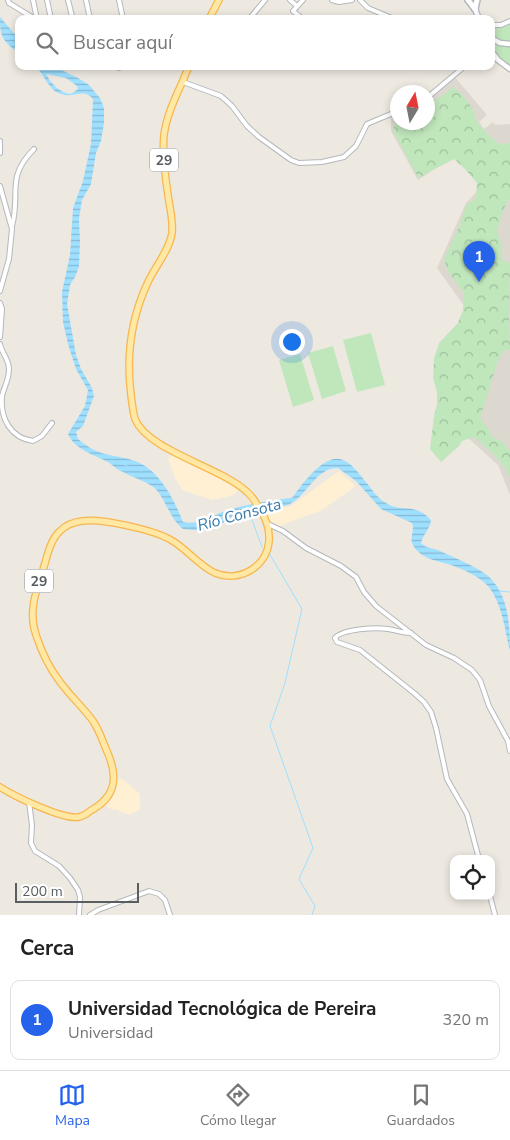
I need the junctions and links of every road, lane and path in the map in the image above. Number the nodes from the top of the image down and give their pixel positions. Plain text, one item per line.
1 (8, 0) edge
2 (33, 0) edge
3 (47, 0) edge
4 (68, 0) edge
5 (86, 0) edge
6 (119, 0) edge
7 (219, 0) edge
8 (265, 0) edge
9 (290, 0) edge
10 (303, 0) edge
11 (332, 0) edge
12 (352, 0) edge
13 (360, 0) edge
14 (468, 0) edge
15 (477, 0) edge
16 (297, 6) junction
17 (475, 9) junction
18 (29, 15) edge
19 (35, 15) edge
20 (50, 15) edge
21 (72, 15) edge
22 (89, 15) edge
23 (122, 15) edge
24 (211, 15) edge
25 (252, 15) edge
26 (298, 15) edge
27 (385, 15) edge
28 (477, 15) edge
29 (510, 21) edge
30 (495, 26) edge
31 (495, 40) edge
32 (510, 44) edge
33 (495, 57) edge
34 (495, 58) edge
35 (498, 60) junction
36 (510, 69) edge
37 (188, 70) edge
38 (460, 70) edge
39 (183, 82) junction
40 (435, 91) edge
41 (390, 114) edge
42 (0, 141) edge
43 (34, 149) dead end
44 (0, 153) edge
45 (0, 186) edge
46 (12, 229) junction
47 (0, 291) edge
48 (0, 303) edge
49 (0, 337) edge
50 (0, 344) edge
51 (52, 423) dead end
52 (268, 524) junction
53 (411, 633) junction
54 (510, 751) edge
55 (0, 787) edge
56 (29, 802) junction
57 (478, 855) edge
58 (491, 900) edge
59 (79, 915) edge
60 (90, 915) edge
61 (170, 915) edge
62 (495, 915) edge

1 - 18 street
2 - 19 street
3 - 20 street
4 - 21 street
5 - 22 street
6 - 23 street
7 - 24 main road
8 - 25 street
9 - 16 street
10 - 16 street
11 - 12 street
13 - 27 street
14 - 17 main road
15 - 17 main road
16 - 26 street
17 - 28 street
29 - 30 street
31 - 32 street
33 - 35 street
34 - 35 street
35 - 36 street
37 - 39 main road, 29
38 - 40 street
39 - 41 street
39 - 52 main road, 29
42 - 44 street
43 - 46 street
45 - 46 street
46 - 47 street
48 - 49 street
50 - 51 street
52 - 53 street
52 - 56 main road, 29
53 - 54 street
53 - 57 street
55 - 56 main road, 29
56 - 59 street
58 - 62 street
60 - 61 street

